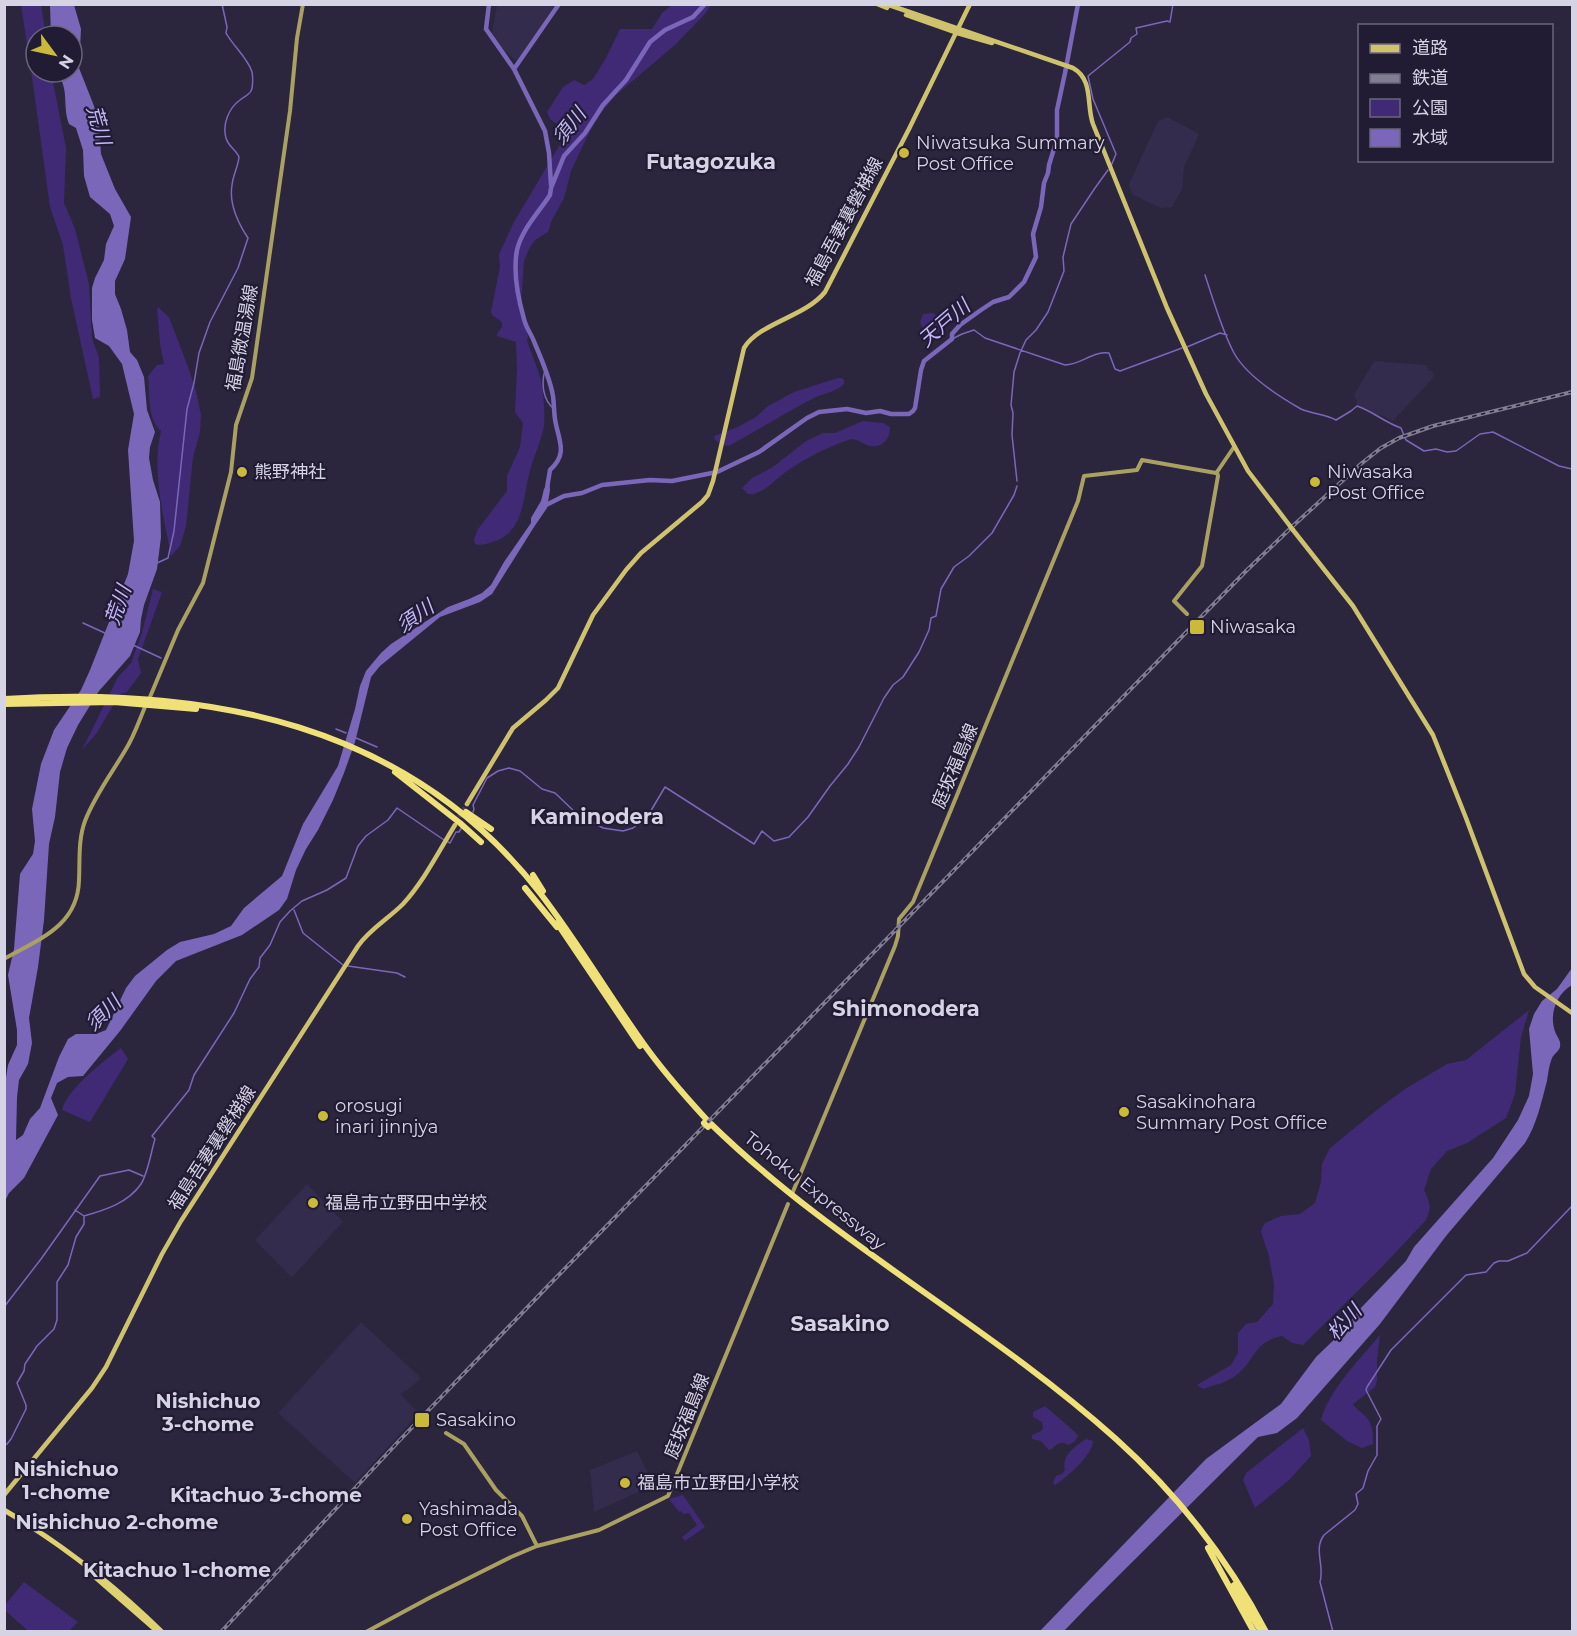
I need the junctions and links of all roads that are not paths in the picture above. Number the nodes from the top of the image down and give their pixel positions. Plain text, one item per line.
1 (303, 4) edge
2 (877, 4) edge
3 (886, 4) edge
4 (970, 4) edge
5 (957, 31) junction
6 (1234, 447) junction
7 (1218, 472) junction
8 (1187, 614) dead end
9 (150, 697) dead end
10 (4, 701) edge
11 (146, 707) dead end
12 (396, 771) junction
13 (467, 804) tunnel mouth
14 (455, 825) tunnel mouth
15 (491, 829) dead end
16 (481, 842) dead end
17 (533, 875) dead end
18 (525, 888) dead end
19 (577, 948) junction
20 (4, 958) edge
21 (1572, 1013) edge
22 (792, 1194) dead end
23 (788, 1204) dead end
24 (446, 1433) dead end
25 (4, 1495) edge
26 (4, 1511) edge
27 (1199, 1532) junction
28 (537, 1546) junction
29 (1250, 1612) junction
30 (1260, 1629) edge
31 (157, 1632) edge
32 (162, 1632) edge
33 (366, 1632) edge

1 - 9 main road, 福島微温湯線
2 - 5 main road
3 - 5 main road
4 - 5 main road, 福島吾妻裏磐梯線
5 - 6 main road
5 - 13 main road, 福島吾妻裏磐梯線
6 - 7 main road
6 - 21 main road
7 - 8 main road
7 - 22 main road, 庭坂福島線
10 - 12 highway, Tohoku Expressway
11 - 20 main road
12 - 15 highway
12 - 16 highway
12 - 19 highway, Tohoku Expressway
14 - 25 main road, 福島吾妻裏磐梯線
17 - 19 highway
18 - 19 highway
19 - 27 highway, Tohoku Expressway
23 - 28 main road, 庭坂福島線
24 - 28 main road
26 - 31 highway
26 - 32 highway
27 - 29 highway, Tohoku Expressway
27 - 29 highway, Tohoku Expressway
28 - 33 main road, 庭坂福島線
29 - 30 highway
29 - 30 highway, Tohoku Expressway

